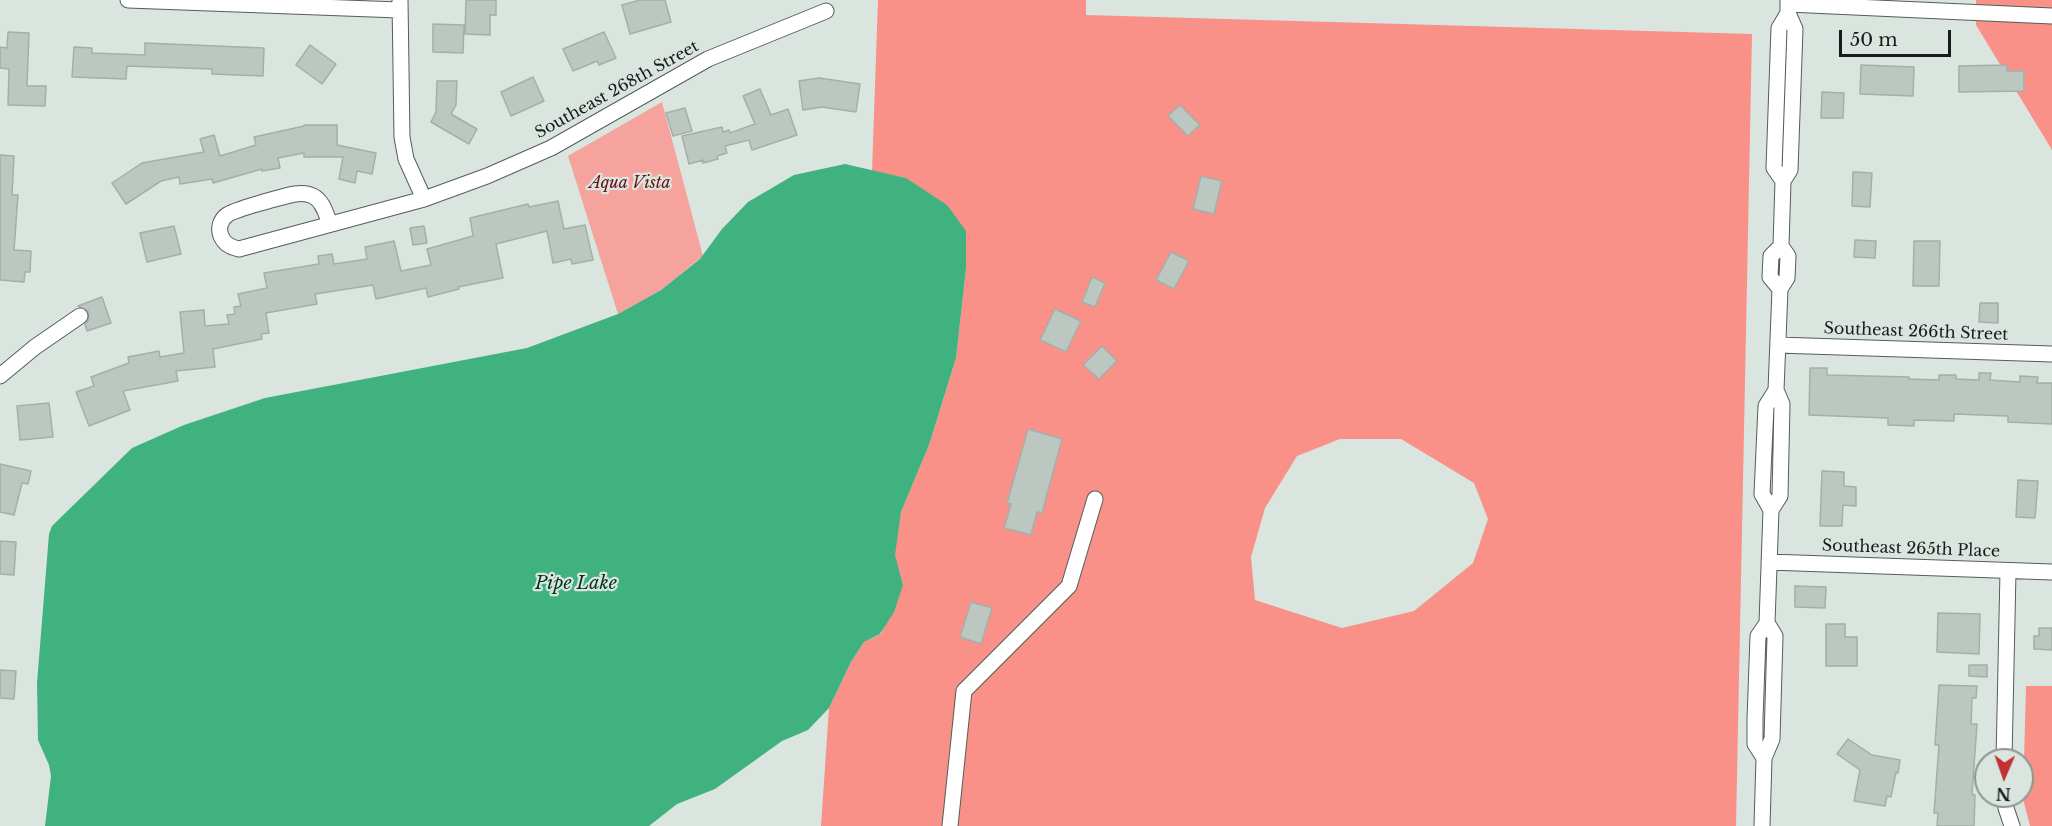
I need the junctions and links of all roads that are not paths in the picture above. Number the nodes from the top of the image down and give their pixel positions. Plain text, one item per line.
1 (128, 0) edge
2 (399, 5) edge
3 (1788, 6) edge
4 (826, 11) dead end
5 (2052, 16) edge
6 (424, 199) junction
7 (330, 224) junction
8 (80, 316) dead end
9 (1778, 345) junction
10 (2052, 354) edge
11 (0, 376) edge
12 (1095, 499) dead end
13 (1769, 562) junction
14 (2008, 571) junction
15 (2052, 572) edge
16 (2004, 748) edge
17 (2006, 808) edge
18 (950, 826) edge
19 (1762, 826) edge
20 (2012, 826) edge

1 - 2 street
2 - 6 street
3 - 5 street
3 - 9 street
4 - 6 street, Southeast 268th Street
6 - 7 street, Southeast 268th Street
7 - 7 street, Southeast 268th Street
8 - 11 street
9 - 10 street, Southeast 266th Street
9 - 13 street
12 - 18 street
13 - 14 street, Southeast 265th Place
13 - 19 street
14 - 15 street, Southeast 265th Place
14 - 16 street
17 - 20 street

